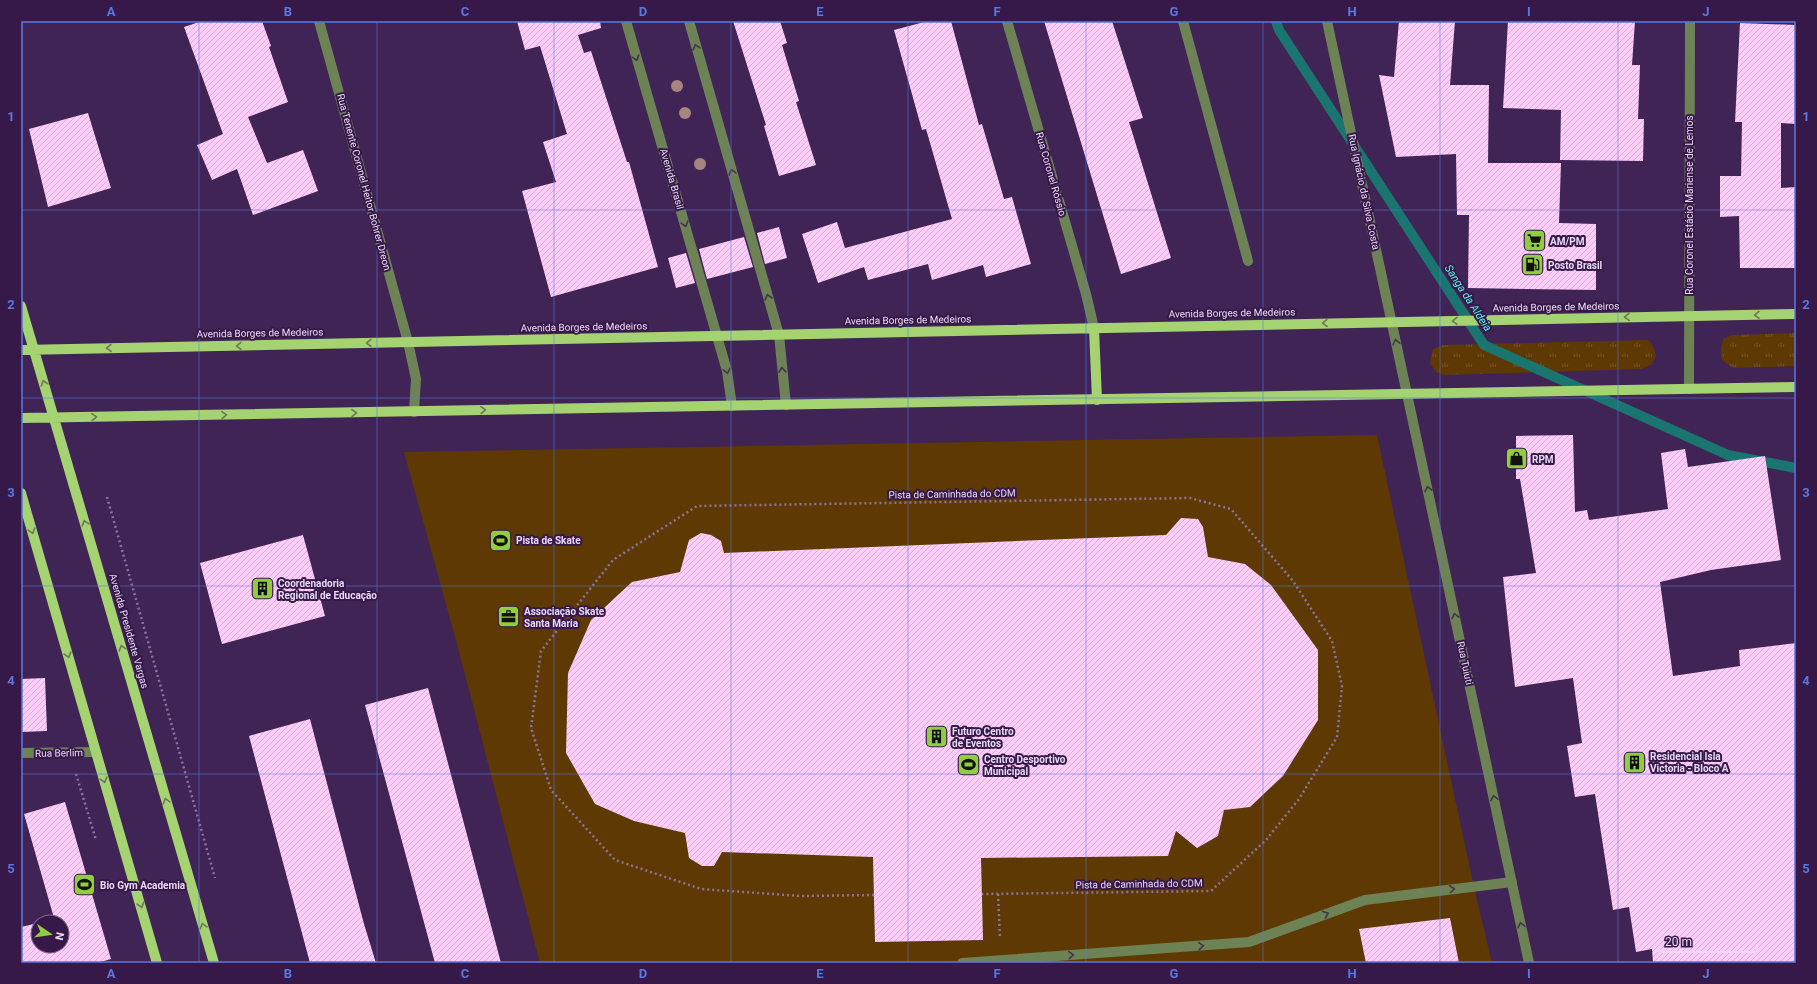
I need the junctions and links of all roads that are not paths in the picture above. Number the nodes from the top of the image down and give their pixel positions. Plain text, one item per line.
1 (319, 21) edge
2 (626, 21) edge
3 (689, 21) edge
4 (1007, 21) edge
5 (1184, 21) edge
6 (1327, 21) edge
7 (1690, 21) edge
8 (1248, 261) dead end
9 (21, 306) edge
10 (1796, 314) edge
11 (1689, 316) junction
12 (1392, 322) junction
13 (1094, 328) junction
14 (779, 335) junction
15 (718, 337) junction
16 (408, 342) junction
17 (21, 350) edge
18 (34, 350) junction
19 (1401, 363) joint
20 (1796, 387) edge
21 (1689, 389) junction
22 (1408, 394) junction
23 (1097, 400) junction
24 (786, 405) junction
25 (732, 406) junction
26 (414, 412) junction
27 (54, 417) junction
28 (21, 418) edge
29 (21, 493) edge
30 (96, 752) junction
31 (21, 754) edge
32 (1512, 882) junction
33 (157, 963) edge
34 (214, 963) edge
35 (962, 963) edge
36 (1529, 963) edge

1 - 16 street, Rua Tenente Coronel Heitor Bohrer Dreon
2 -> 15 street, Avenida Brasil
14 -> 3 street
4 - 13 street, Rua Coronel Róssio
5 - 8 street
6 - 12 street, Rua Ignácio da Silva Costa
7 - 11 street, Rua Coronel Estácio Mariense de Lemos
9 - 18 main road, Avenida Presidente Vargas
10 -> 11 main road, Avenida Borges de Medeiros
11 -> 12 main road, Avenida Borges de Medeiros
11 - 21 street, Rua Coronel Estácio Mariense de Lemos
12 -> 13 main road, Avenida Borges de Medeiros
19 -> 12 street, Rua Ignácio da Silva Costa
13 - 14 main road, Avenida Borges de Medeiros
13 - 23 main road
14 - 15 main road, Avenida Borges de Medeiros
24 -> 14 street
15 - 16 main road, Avenida Borges de Medeiros
15 -> 25 street, Avenida Brasil
16 -> 18 main road, Avenida Borges de Medeiros
16 - 26 street, Rua Tenente Coronel Heitor Bohrer Dreon
17 - 18 main road, Avenida Borges de Medeiros
27 -> 18 main road, Avenida Presidente Vargas
19 - 22 street, Rua Tuiuti
20 - 21 main road
21 - 22 main road
22 - 23 main road
32 -> 22 street, Rua Tuiuti
23 - 24 main road
24 - 25 main road
26 -> 25 main road
27 -> 26 main road
27 - 28 main road
34 -> 27 main road, Avenida Presidente Vargas
29 -> 30 main road
30 - 31 street, Rua Berlim
30 -> 33 main road
35 -> 32 street
36 -> 32 street, Rua Tuiuti

